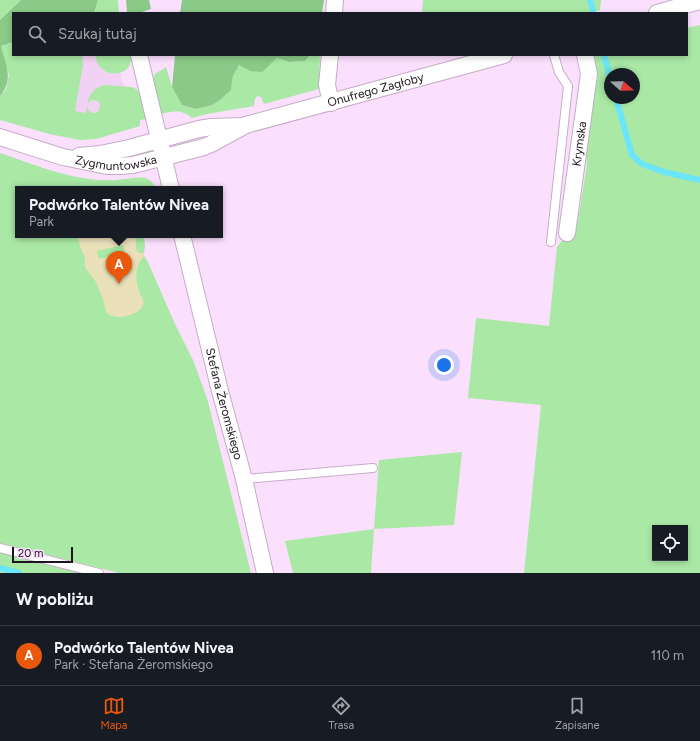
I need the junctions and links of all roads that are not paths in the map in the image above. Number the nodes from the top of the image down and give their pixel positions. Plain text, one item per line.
1 (335, 0) edge
2 (700, 1) edge
3 (334, 12) edge
4 (661, 12) edge
5 (139, 56) edge
6 (330, 56) edge
7 (500, 56) edge
8 (554, 56) edge
9 (585, 56) edge
10 (331, 103) junction
11 (246, 126) junction
12 (0, 137) edge
13 (159, 140) junction
14 (164, 157) junction
15 (69, 158) junction
16 (170, 186) edge
17 (568, 233) dead end
18 (183, 238) edge
19 (552, 242) dead end
20 (373, 468) dead end
21 (244, 479) junction
22 (0, 548) edge
23 (99, 573) edge
24 (265, 573) edge

1 - 3 street
2 - 4 street
5 - 13 street
6 - 10 street
7 - 10 street, Onufrego Zagłoby
8 - 19 lane
9 - 17 street, Krymska
10 - 11 street, Onufrego Zagłoby
11 - 13 street, Onufrego Zagłoby
11 - 14 street, Onufrego Zagłoby
12 - 15 street, Zygmuntowska
13 - 14 street
13 - 15 street, Zygmuntowska
14 - 15 street, Zygmuntowska
14 - 16 street
18 - 21 street, Stefana Żeromskiego
20 - 21 lane
21 - 24 street, Stefana Żeromskiego
22 - 23 lane

